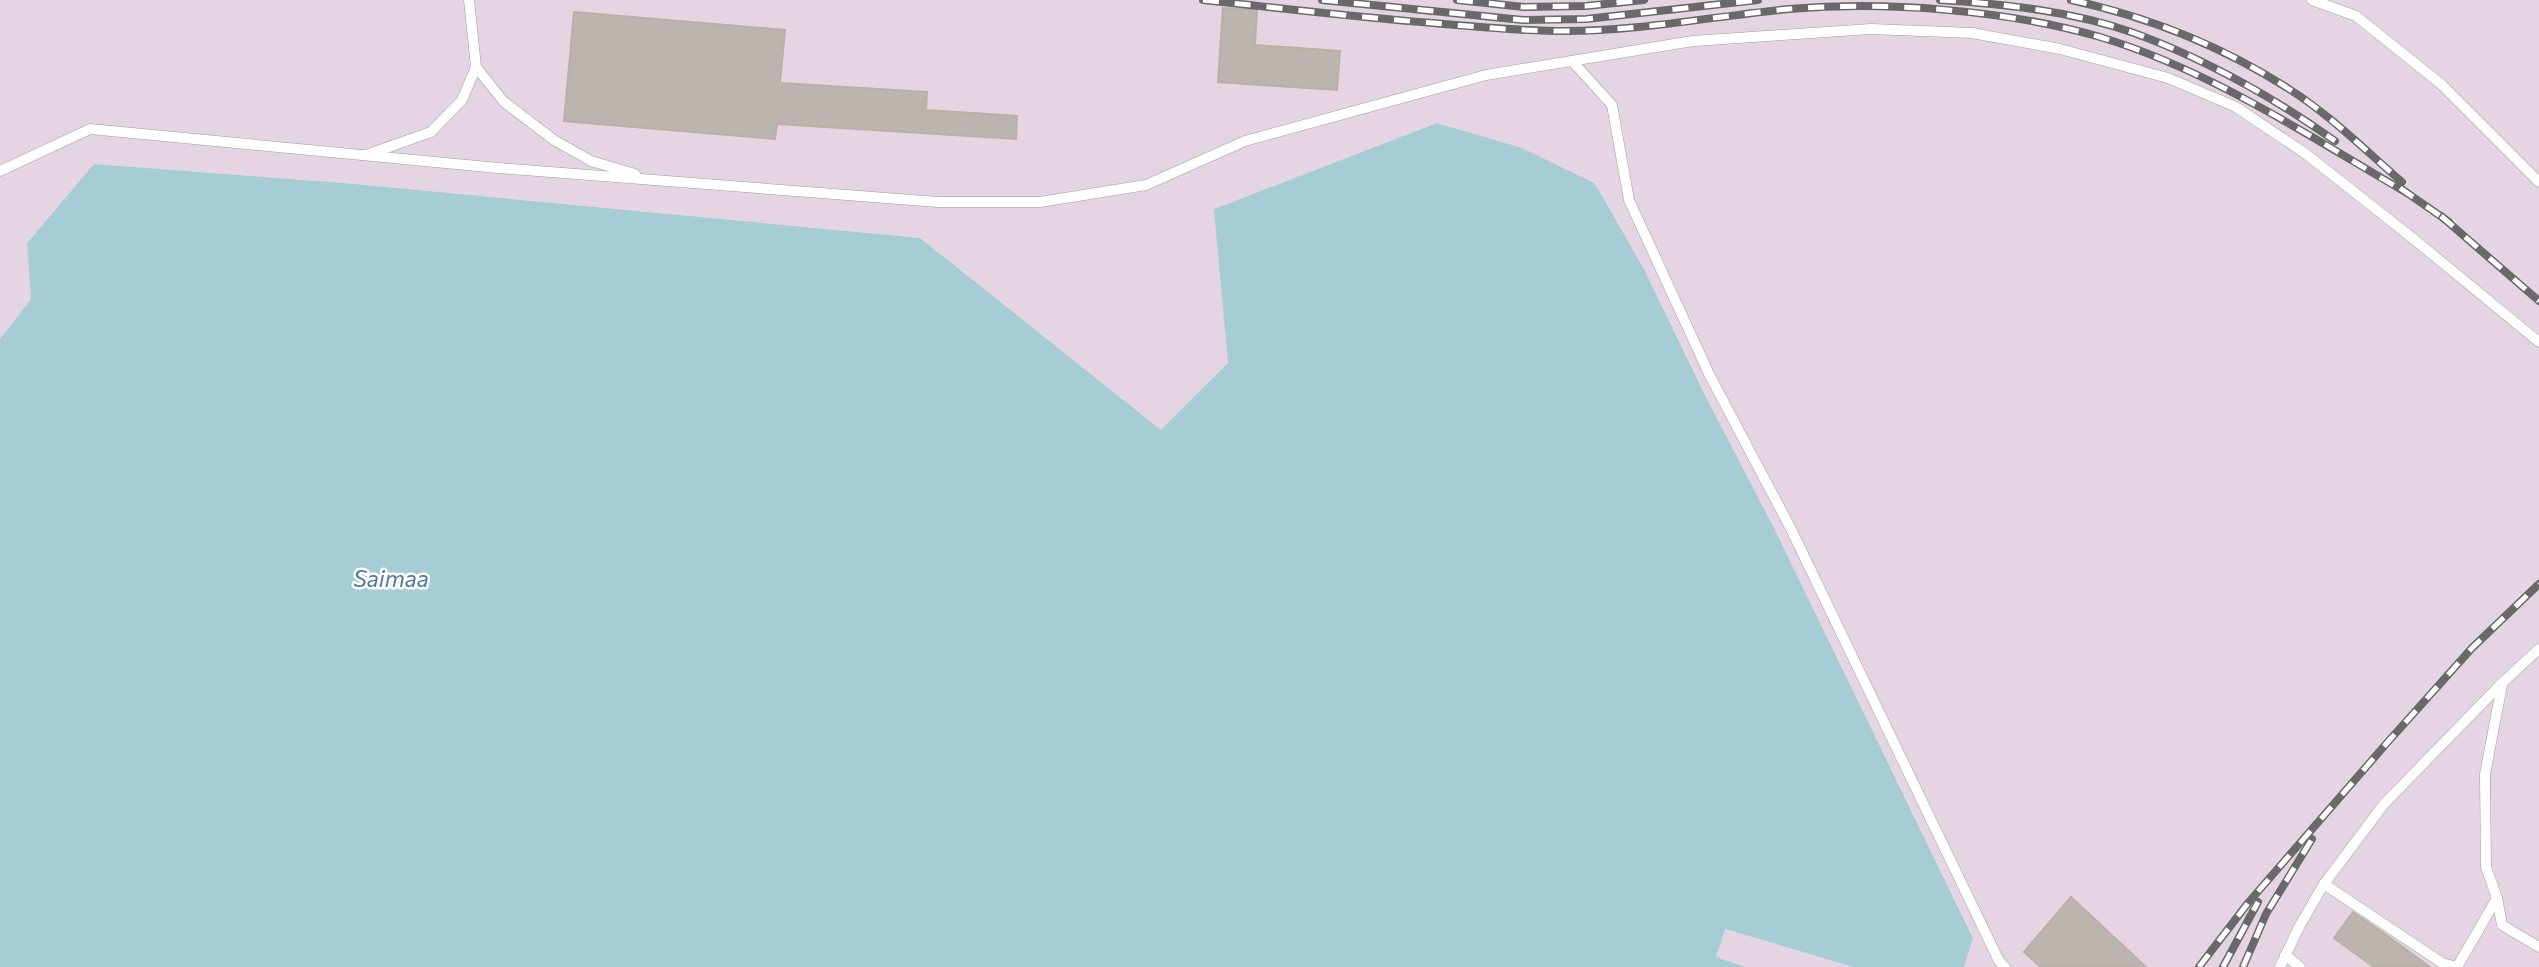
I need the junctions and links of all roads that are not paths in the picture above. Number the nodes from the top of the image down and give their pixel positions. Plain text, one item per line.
1 (469, 0) edge
2 (2312, 0) edge
3 (1572, 61) junction
4 (476, 67) junction
5 (362, 156) junction
6 (0, 171) edge
7 (657, 180) junction
8 (2539, 182) edge
9 (2539, 342) edge
10 (2539, 649) edge
11 (2502, 683) junction
12 (2324, 884) junction
13 (2497, 898) junction
14 (2539, 947) edge
15 (2285, 955) junction
16 (2005, 967) edge
17 (2280, 967) edge
18 (2300, 967) edge

1 - 4 lane
2 - 8 lane
3 - 7 lane
3 - 9 lane
3 - 16 lane
4 - 5 lane
4 - 7 lane
5 - 6 lane
5 - 7 lane
10 - 11 lane
11 - 12 lane
11 - 13 lane
12 - 13 lane
12 - 15 lane
13 - 14 lane
15 - 17 lane
15 - 18 lane

